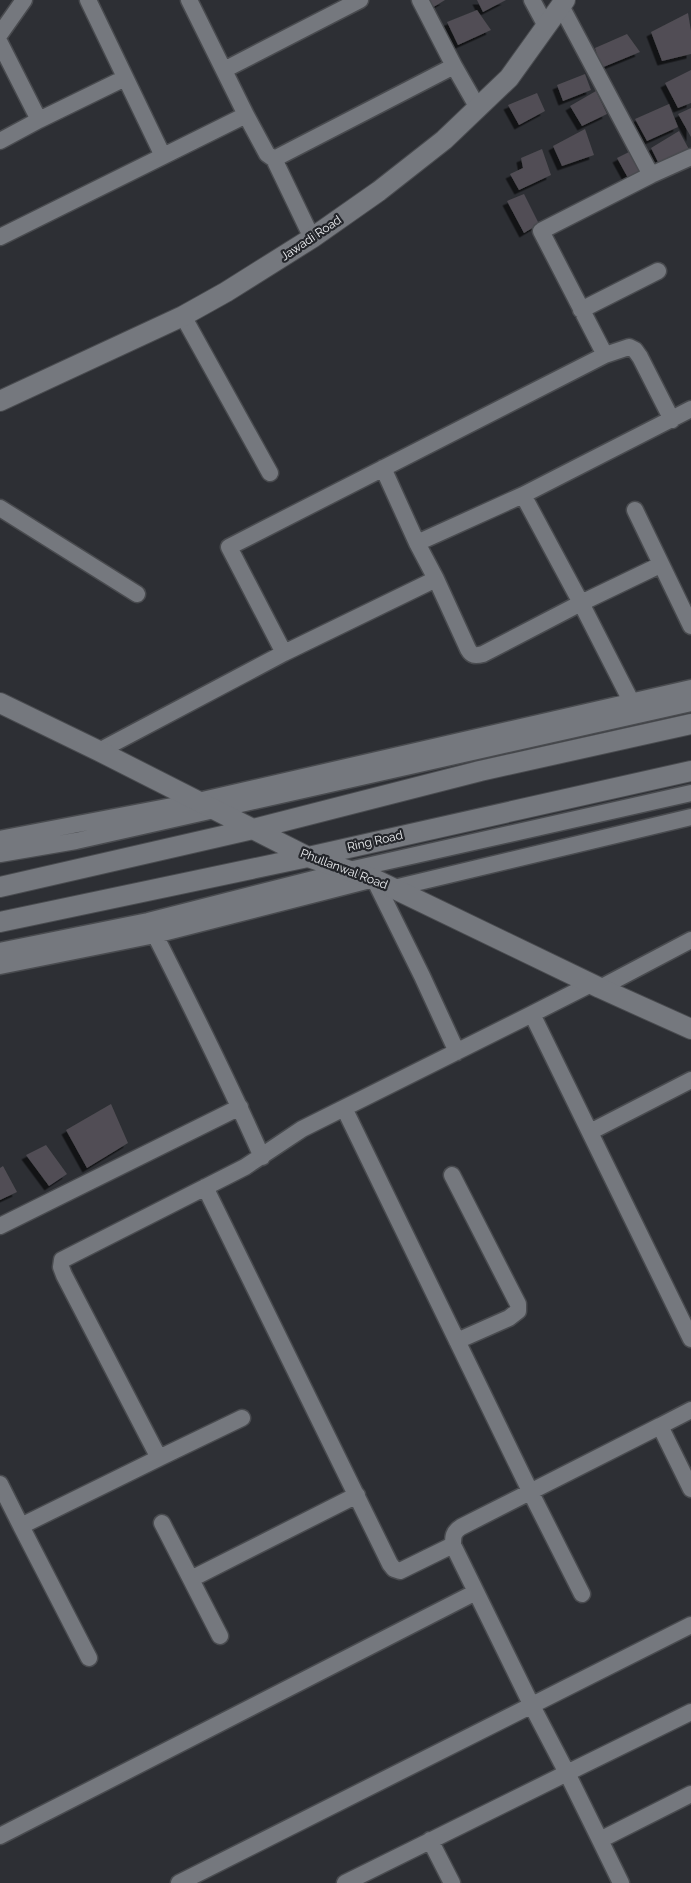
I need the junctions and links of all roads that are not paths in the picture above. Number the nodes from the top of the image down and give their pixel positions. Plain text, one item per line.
1 (24, 0) edge
2 (88, 0) edge
3 (189, 0) edge
4 (360, 0) edge
5 (420, 0) edge
6 (532, 0) edge
7 (563, 3) edge
8 (546, 26) junction
9 (0, 34) edge
10 (0, 43) edge
11 (454, 66) junction
12 (224, 70) junction
13 (126, 78) junction
14 (478, 108) junction
15 (246, 115) junction
16 (39, 120) junction
17 (0, 141) edge
18 (163, 156) junction
19 (691, 157) edge
20 (274, 160) junction
21 (651, 175) junction
22 (0, 237) edge
23 (312, 238) junction
24 (658, 271) dead end
25 (582, 310) junction
26 (183, 316) junction
27 (605, 355) junction
28 (0, 401) edge
29 (691, 409) edge
30 (672, 420) junction
31 (383, 468) junction
32 (270, 473) dead end
33 (523, 495) junction
34 (0, 508) edge
35 (635, 510) dead end
36 (416, 543) junction
37 (660, 565) junction
38 (436, 579) junction
39 (137, 594) dead end
40 (581, 603) junction
41 (691, 626) edge
42 (284, 653) junction
43 (691, 688) edge
44 (631, 701) junction
45 (0, 703) edge
46 (691, 703) edge
47 (691, 724) edge
48 (99, 751) junction
49 (691, 771) edge
50 (691, 793) edge
51 (198, 801) junction
52 (216, 810) junction
53 (691, 817) edge
54 (254, 829) junction
55 (0, 838) edge
56 (0, 854) edge
57 (308, 857) junction
58 (349, 870) junction
59 (374, 879) junction
60 (0, 887) edge
61 (394, 888) junction
62 (0, 922) edge
63 (151, 928) junction
64 (691, 940) edge
65 (0, 951) edge
66 (0, 966) edge
67 (596, 986) junction
68 (532, 1014) junction
69 (691, 1029) edge
70 (457, 1052) junction
71 (691, 1080) edge
72 (240, 1107) junction
73 (344, 1108) junction
74 (590, 1132) junction
75 (262, 1157) junction
76 (452, 1175) dead end
77 (205, 1187) junction
78 (0, 1226) edge
79 (691, 1339) edge
80 (457, 1341) junction
81 (691, 1410) edge
82 (242, 1418) dead end
83 (660, 1426) junction
84 (159, 1458) junction
85 (0, 1484) edge
86 (691, 1489) edge
87 (530, 1491) junction
88 (357, 1495) junction
89 (162, 1524) dead end
90 (21, 1526) junction
91 (453, 1545) junction
92 (190, 1579) junction
93 (476, 1592) junction
94 (582, 1594) dead end
95 (691, 1625) edge
96 (220, 1636) dead end
97 (89, 1658) dead end
98 (531, 1704) junction
99 (691, 1712) edge
100 (566, 1772) junction
101 (691, 1794) edge
102 (0, 1836) edge
103 (430, 1840) junction
104 (600, 1840) junction
105 (179, 1883) edge
106 (345, 1883) edge
107 (452, 1883) edge
108 (621, 1883) edge

1 - 9 street
2 - 13 street
3 - 12 street
4 - 12 street
5 - 11 street
6 - 8 street
7 - 8 street, Jawadi Road
7 - 21 street
8 - 14 street, Jawadi Road
10 - 16 street
11 - 14 street
11 - 20 street
12 - 15 street
13 - 16 street
13 - 18 street
14 - 23 street, Jawadi Road
15 - 18 street
15 - 20 street
16 - 17 street
18 - 22 street
19 - 21 street
20 - 23 street
21 - 25 street
23 - 26 street, Jawadi Road
24 - 25 street
25 - 27 street
26 - 28 street, Jawadi Road
26 - 32 street
27 - 30 street
27 - 31 street
29 - 30 street
30 - 33 street
31 - 36 street
31 - 42 street
33 - 36 street
33 - 40 street
34 - 39 street
35 - 37 street
36 - 38 street
37 - 40 street
37 - 41 street
38 - 40 street
38 - 42 street
40 - 44 street
42 - 48 street
43 - 44 street
44 - 51 street
45 - 48 street, Phullanwal Road
46 - 52 street
47 - 54 street
48 - 51 street, Phullanwal Road
49 - 57 street, Ring Road
50 - 58 street
51 - 52 street, Phullanwal Road
51 - 55 street
52 - 54 street, Phullanwal Road
52 - 56 street
53 - 61 street
54 - 57 street, Phullanwal Road
54 - 60 street
57 - 58 street, Phullanwal Road
57 - 62 street, Ring Road
58 - 59 street, Phullanwal Road
58 - 63 street
59 - 61 street, Phullanwal Road
59 - 63 street
59 - 70 street
61 - 67 street, Phullanwal Road
63 - 65 street
63 - 66 street
63 - 72 street
64 - 67 street
67 - 68 street
67 - 69 street, Phullanwal Road
68 - 70 street
68 - 74 street
70 - 73 street
71 - 74 street
72 - 75 street
72 - 78 street
73 - 75 street
73 - 80 street
74 - 79 street
75 - 77 street
76 - 80 street
77 - 84 street
77 - 88 street
80 - 87 street
81 - 83 street
82 - 84 street
83 - 86 street
83 - 87 street
84 - 90 street
85 - 90 street
87 - 91 street
87 - 94 street
88 - 91 street
88 - 92 street
89 - 92 street
90 - 97 street
91 - 93 street
92 - 96 street
93 - 98 street
93 - 102 street
95 - 98 street
98 - 100 street
98 - 105 street
99 - 100 street
100 - 103 street
100 - 104 street
101 - 104 street
103 - 106 street
103 - 107 street
104 - 108 street

